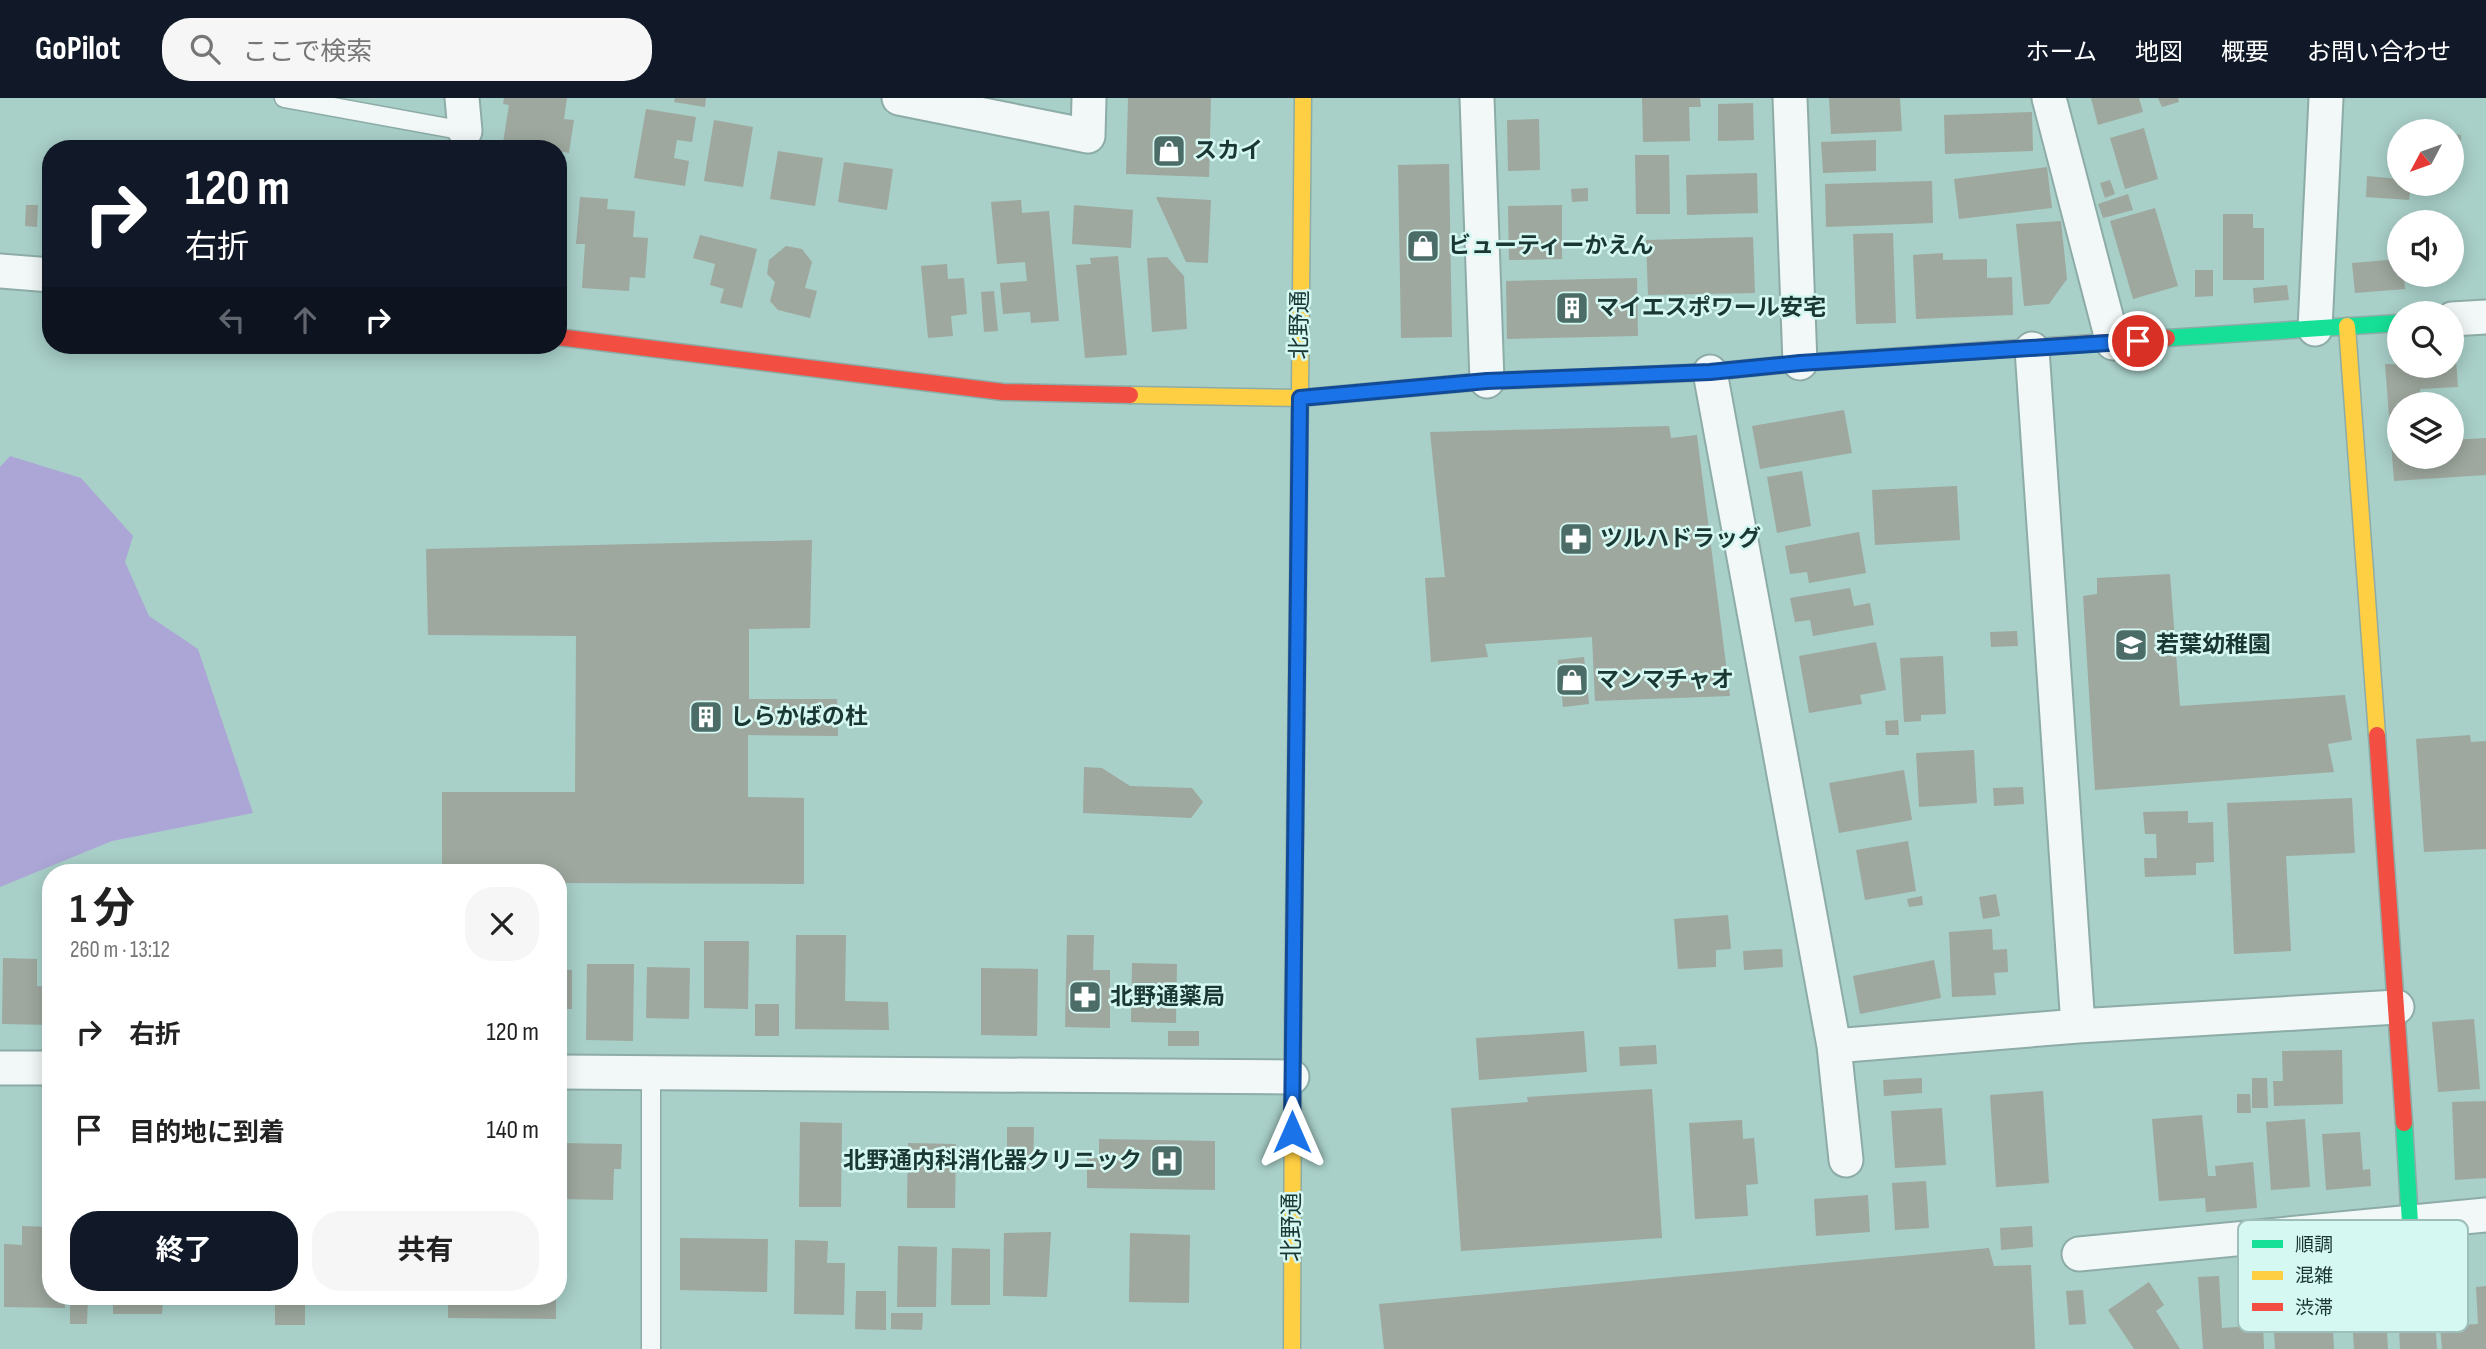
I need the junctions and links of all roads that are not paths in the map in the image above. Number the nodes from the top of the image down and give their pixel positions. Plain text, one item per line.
1 (284, 98) edge
2 (462, 98) edge
3 (899, 98) edge
4 (1089, 98) edge
5 (1303, 98) edge
6 (1477, 98) edge
7 (1790, 98) edge
8 (2049, 98) edge
9 (2326, 98) edge
10 (465, 131) joint
11 (0, 271) edge
12 (42, 274) edge
13 (2486, 317) edge
14 (2464, 318) edge
15 (2387, 324) edge
16 (2331, 327) junction
17 (567, 338) edge
18 (2113, 343) junction
19 (2032, 349) junction
20 (1800, 363) junction
21 (1710, 372) junction
22 (1487, 381) junction
23 (1300, 398) junction
24 (2397, 1007) junction
25 (2078, 1026) junction
26 (1834, 1046) junction
27 (0, 1068) edge
28 (42, 1068) edge
29 (567, 1072) edge
30 (651, 1072) junction
31 (1292, 1077) junction
32 (1846, 1160) dead end
33 (2486, 1215) edge
34 (2410, 1220) edge
35 (2438, 1220) edge
36 (2238, 1239) edge
37 (2079, 1254) dead end
38 (651, 1349) edge
39 (1292, 1349) edge

1 - 10 lane
2 - 10 street
3 - 4 street
5 - 23 street, 北野通
6 - 22 street
7 - 20 street
8 - 18 street
9 - 16 street
11 - 12 street
13 - 14 street
15 - 16 street
16 - 18 street
16 - 24 street
17 - 23 street
18 - 19 street
19 - 20 street
19 - 25 street
20 - 21 street
21 - 22 street
21 - 26 street
22 - 23 street
23 - 31 street, 北野通
24 - 25 street
24 - 34 street
25 - 26 street
26 - 32 street
27 - 28 street
29 - 30 street
30 - 31 street
30 - 38 lane
31 - 39 street, 北野通
33 - 35 street
36 - 37 street

